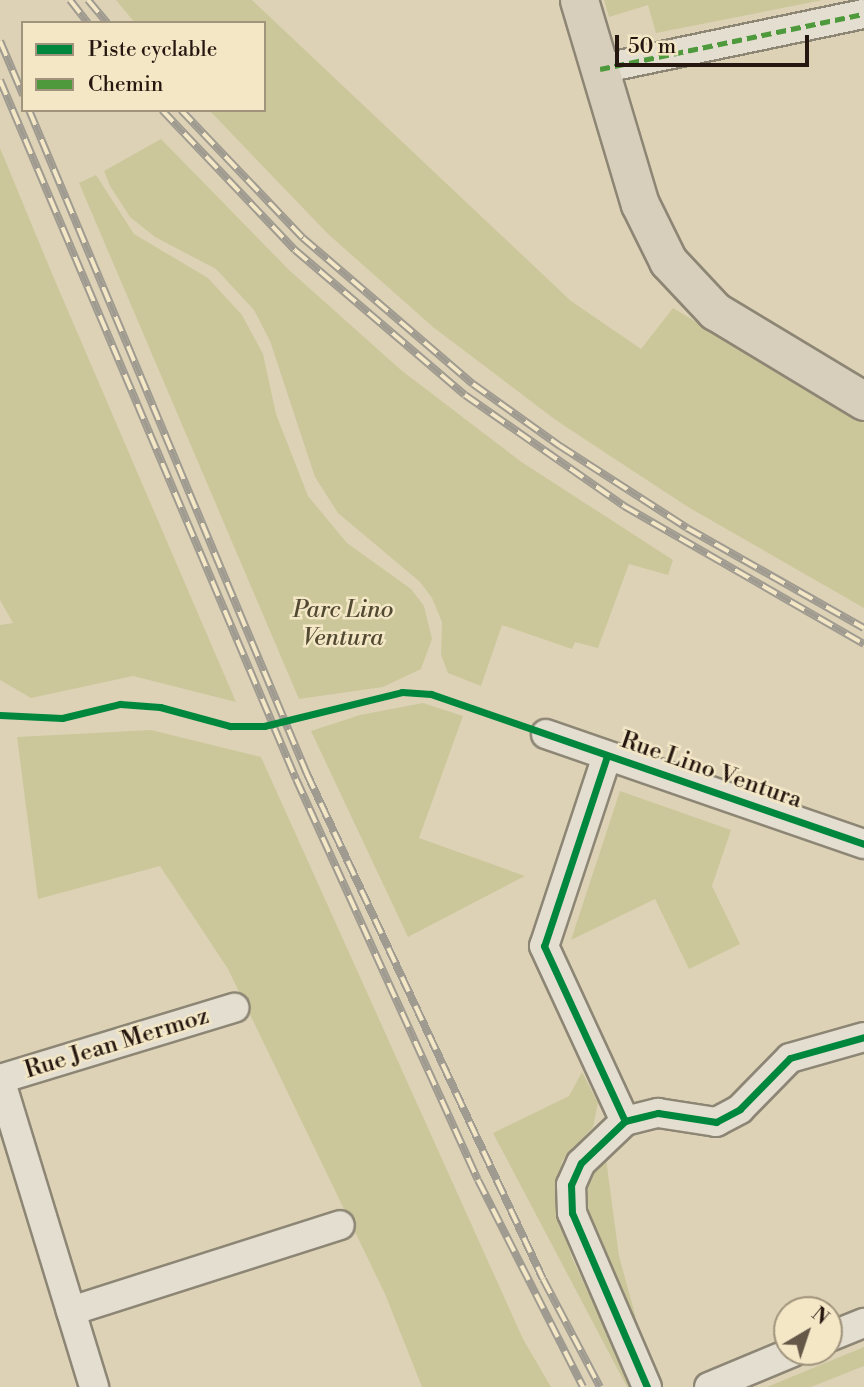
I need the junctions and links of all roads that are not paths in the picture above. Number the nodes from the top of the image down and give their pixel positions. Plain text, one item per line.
1 (579, 0) edge
2 (864, 14) edge
3 (600, 69) junction
4 (864, 401) edge
5 (546, 734) dead end
6 (607, 756) junction
7 (864, 844) edge
8 (234, 1009) dead end
9 (864, 1037) edge
10 (0, 1079) edge
11 (625, 1121) junction
12 (340, 1225) dead end
13 (71, 1311) junction
14 (864, 1323) edge
15 (843, 1331) edge
16 (773, 1360) edge
17 (94, 1387) edge
18 (647, 1387) edge
19 (709, 1387) edge

1 - 3 main road
2 - 3 street
3 - 4 main road
5 - 6 street, Rue Lino Ventura
6 - 7 street, Rue Lino Ventura
6 - 11 street
8 - 10 street, Rue Jean Mermoz
9 - 11 street
10 - 13 street
11 - 18 street
12 - 13 street
13 - 17 street
14 - 15 street
16 - 19 street

